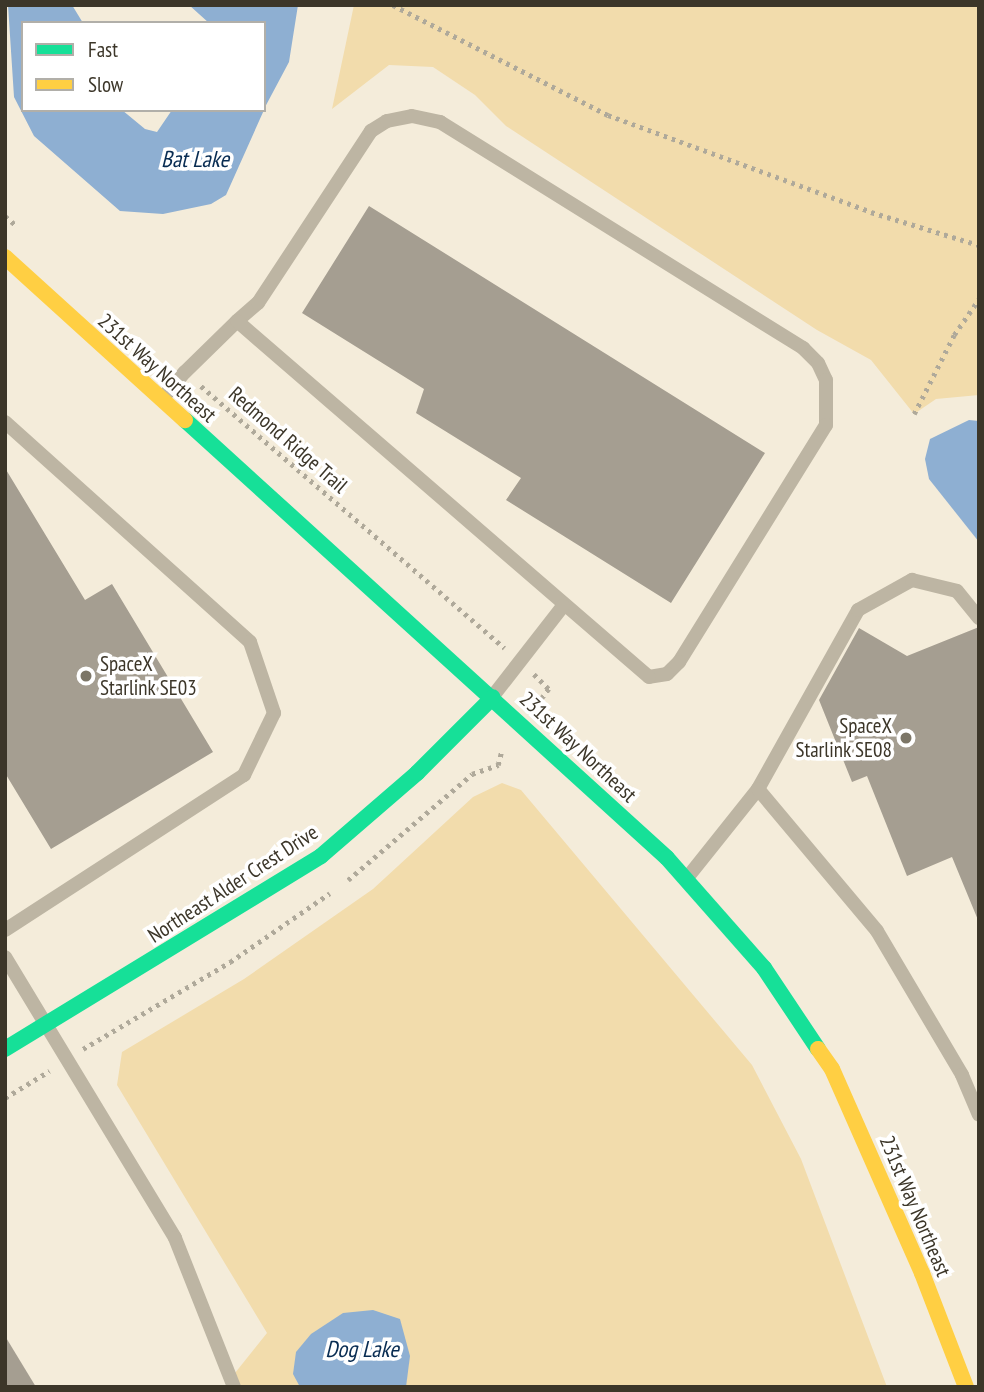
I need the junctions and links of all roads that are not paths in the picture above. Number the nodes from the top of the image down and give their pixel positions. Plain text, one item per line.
1 (5, 257) edge
2 (237, 321) junction
3 (162, 400) junction
4 (5, 422) edge
5 (563, 606) junction
6 (979, 618) edge
7 (493, 697) junction
8 (758, 789) junction
9 (686, 879) junction
10 (5, 930) edge
11 (5, 957) edge
12 (46, 1024) junction
13 (5, 1049) edge
14 (979, 1115) edge
15 (234, 1387) edge
16 (965, 1387) edge

1 - 3 street, 231st Way Northeast
2 - 3 lane
2 - 5 lane
2 - 5 lane
3 - 7 street, 231st Way Northeast
4 - 10 lane
5 - 7 lane
6 - 8 lane
7 - 9 street, 231st Way Northeast
7 - 12 street, Northeast Alder Crest Drive
8 - 9 lane
8 - 14 lane
9 - 16 street, 231st Way Northeast
11 - 12 lane
12 - 13 street, Northeast Alder Crest Drive
12 - 15 lane

